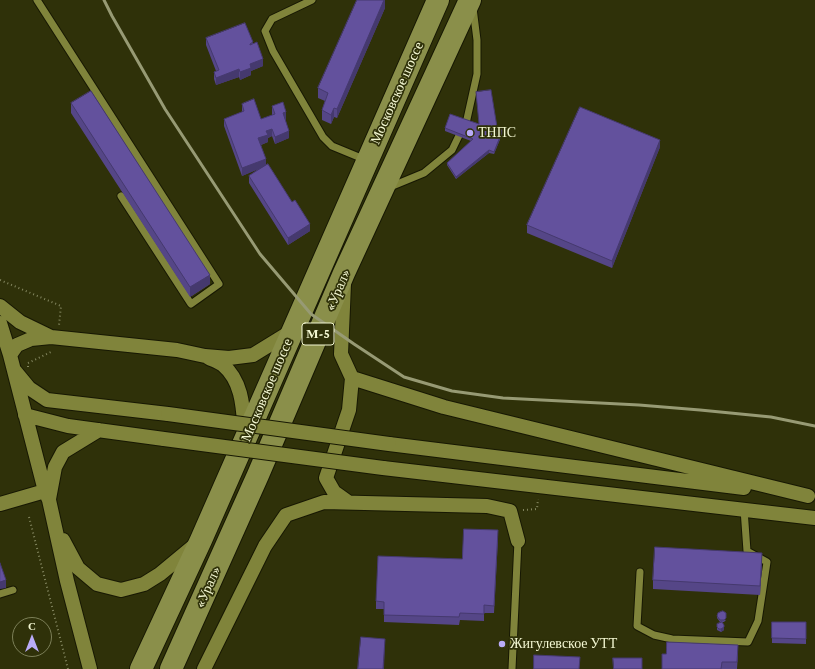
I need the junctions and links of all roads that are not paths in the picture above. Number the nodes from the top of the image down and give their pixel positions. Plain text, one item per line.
1 (37, 0) edge
2 (312, 0) edge
3 (438, 0) edge
4 (471, 0) edge
5 (367, 160) junction
6 (382, 191) junction
7 (121, 196) dead end
8 (344, 273) junction
9 (0, 306) edge
10 (0, 324) edge
11 (293, 330) junction
12 (56, 337) junction
13 (3, 342) edge
14 (205, 356) junction
15 (11, 362) junction
16 (352, 378) junction
17 (25, 415) junction
18 (98, 430) junction
19 (245, 440) junction
20 (47, 496) junction
21 (812, 498) edge
22 (348, 502) junction
23 (0, 504) edge
24 (744, 509) junction
25 (815, 518) edge
26 (54, 525) junction
27 (201, 540) junction
28 (518, 541) joint
29 (640, 572) dead end
30 (13, 590) dead end
31 (0, 594) edge
32 (90, 669) edge
33 (141, 669) edge
34 (171, 669) edge
35 (204, 669) edge
36 (512, 669) edge

1 - 7 lane
2 - 5 lane
3 - 5 highway, Московское шоссе / М-5
4 - 6 highway, «Урал» / М-5
4 - 6 lane
5 - 11 highway, Московское шоссе / М-5
6 - 8 highway, «Урал» / М-5
8 - 16 street
8 - 34 highway, «Урал» / М-5
9 - 12 street
10 - 13 street
11 - 14 street
11 - 19 highway, Московское шоссе / М-5
12 - 14 street
12 - 15 street
13 - 15 street
14 - 19 street
15 - 17 street
15 - 21 street, bridge
16 - 21 street
16 - 22 street
17 - 18 street
17 - 20 street
18 - 20 street
18 - 24 street, bridge
19 - 27 highway, Московское шоссе / М-5
20 - 23 street
20 - 26 street
22 - 28 street
22 - 35 street
24 - 25 street
24 - 29 lane
26 - 27 street
26 - 32 street
27 - 33 highway, Московское шоссе / М-5
28 - 36 lane
30 - 31 lane

